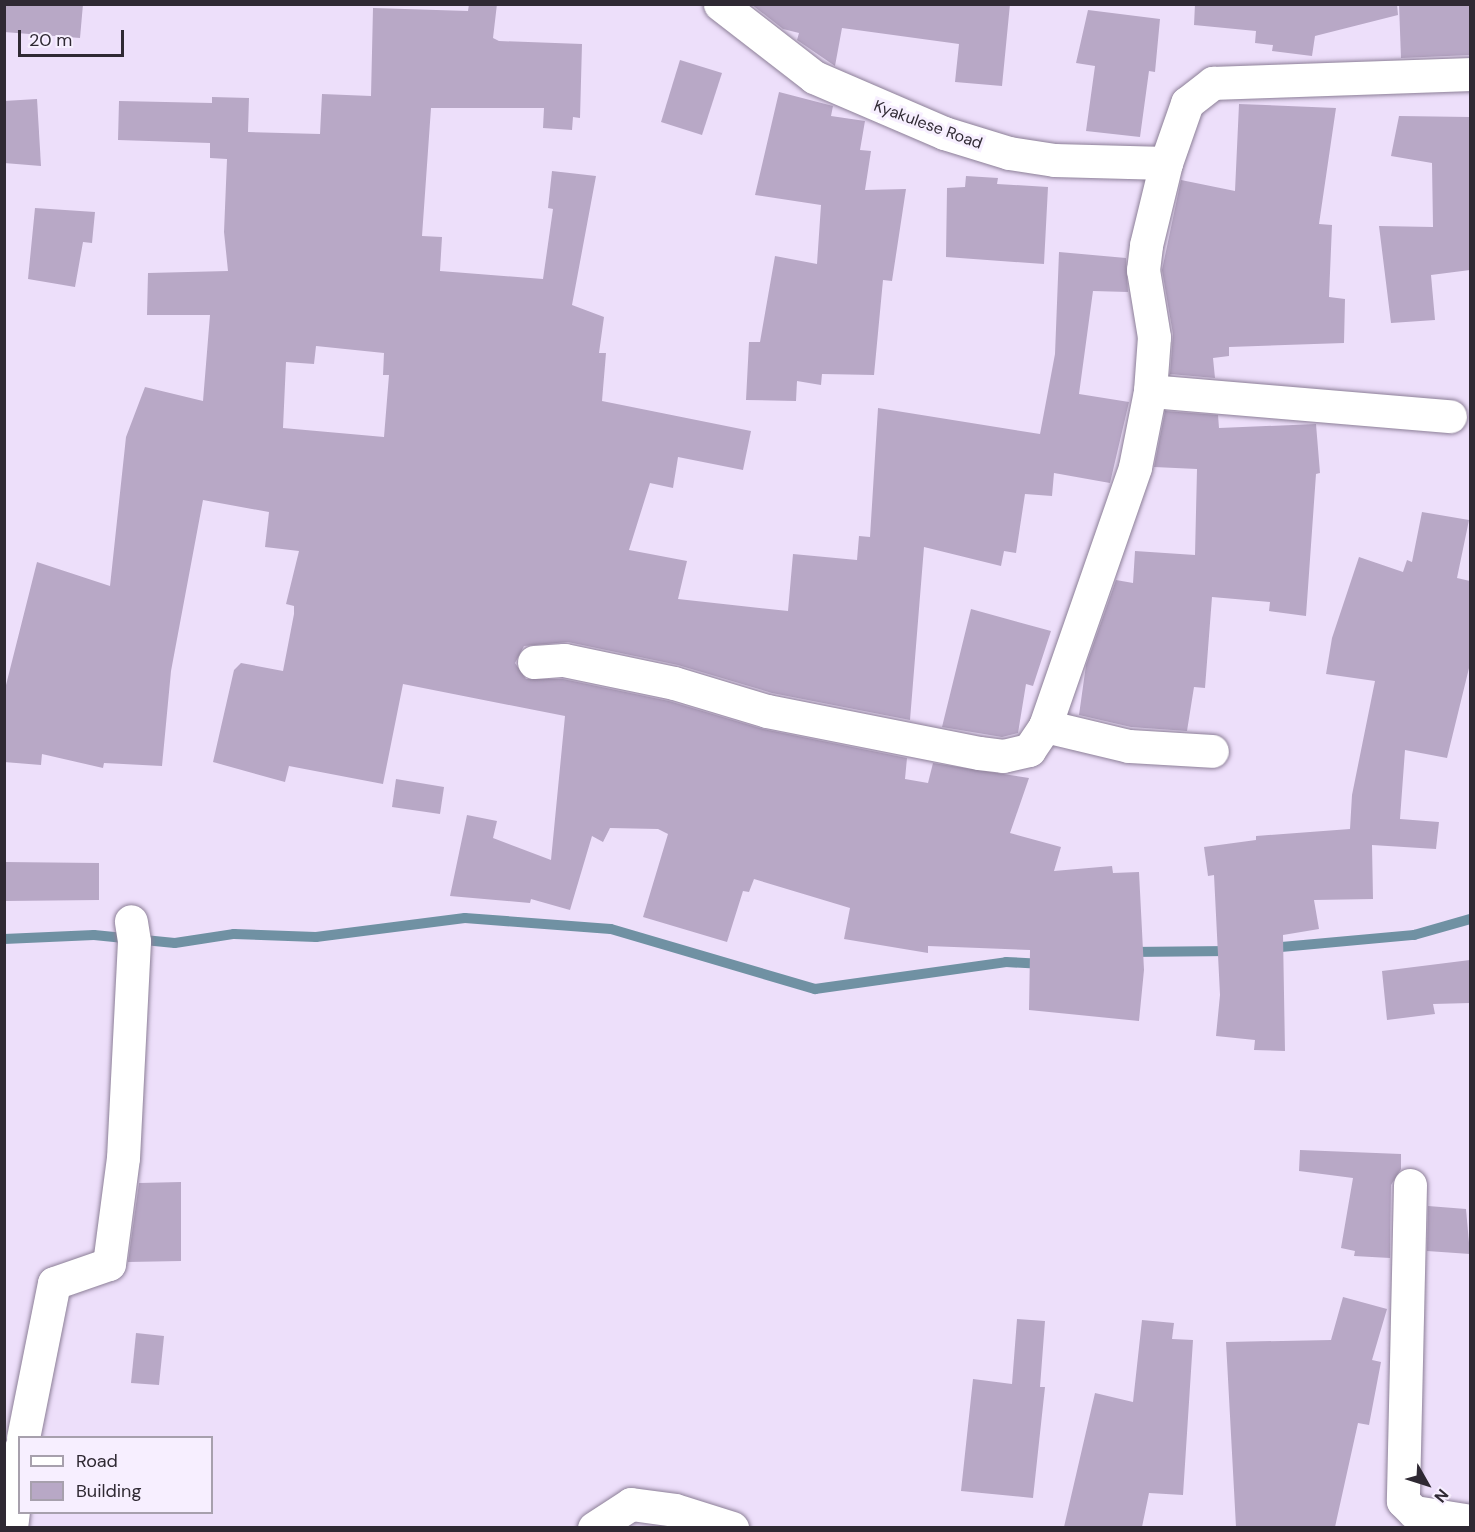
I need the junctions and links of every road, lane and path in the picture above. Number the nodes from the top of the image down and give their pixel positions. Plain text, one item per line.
1 (720, 4) edge
2 (1470, 74) edge
3 (1166, 163) junction
4 (1150, 391) junction
5 (1450, 416) dead end
6 (534, 662) dead end
7 (1045, 726) junction
8 (1212, 751) dead end
9 (131, 921) dead end
10 (1410, 1185) dead end
11 (23, 1436) edge
12 (18, 1467) edge
13 (1470, 1521) edge
14 (11, 1527) edge
15 (594, 1527) edge
16 (732, 1527) edge

1 - 3 street, Kyakulese Road
2 - 3 street
3 - 4 street
4 - 5 street
4 - 7 street
6 - 7 street
7 - 8 street
9 - 11 street
10 - 13 street
12 - 14 street
15 - 16 street

